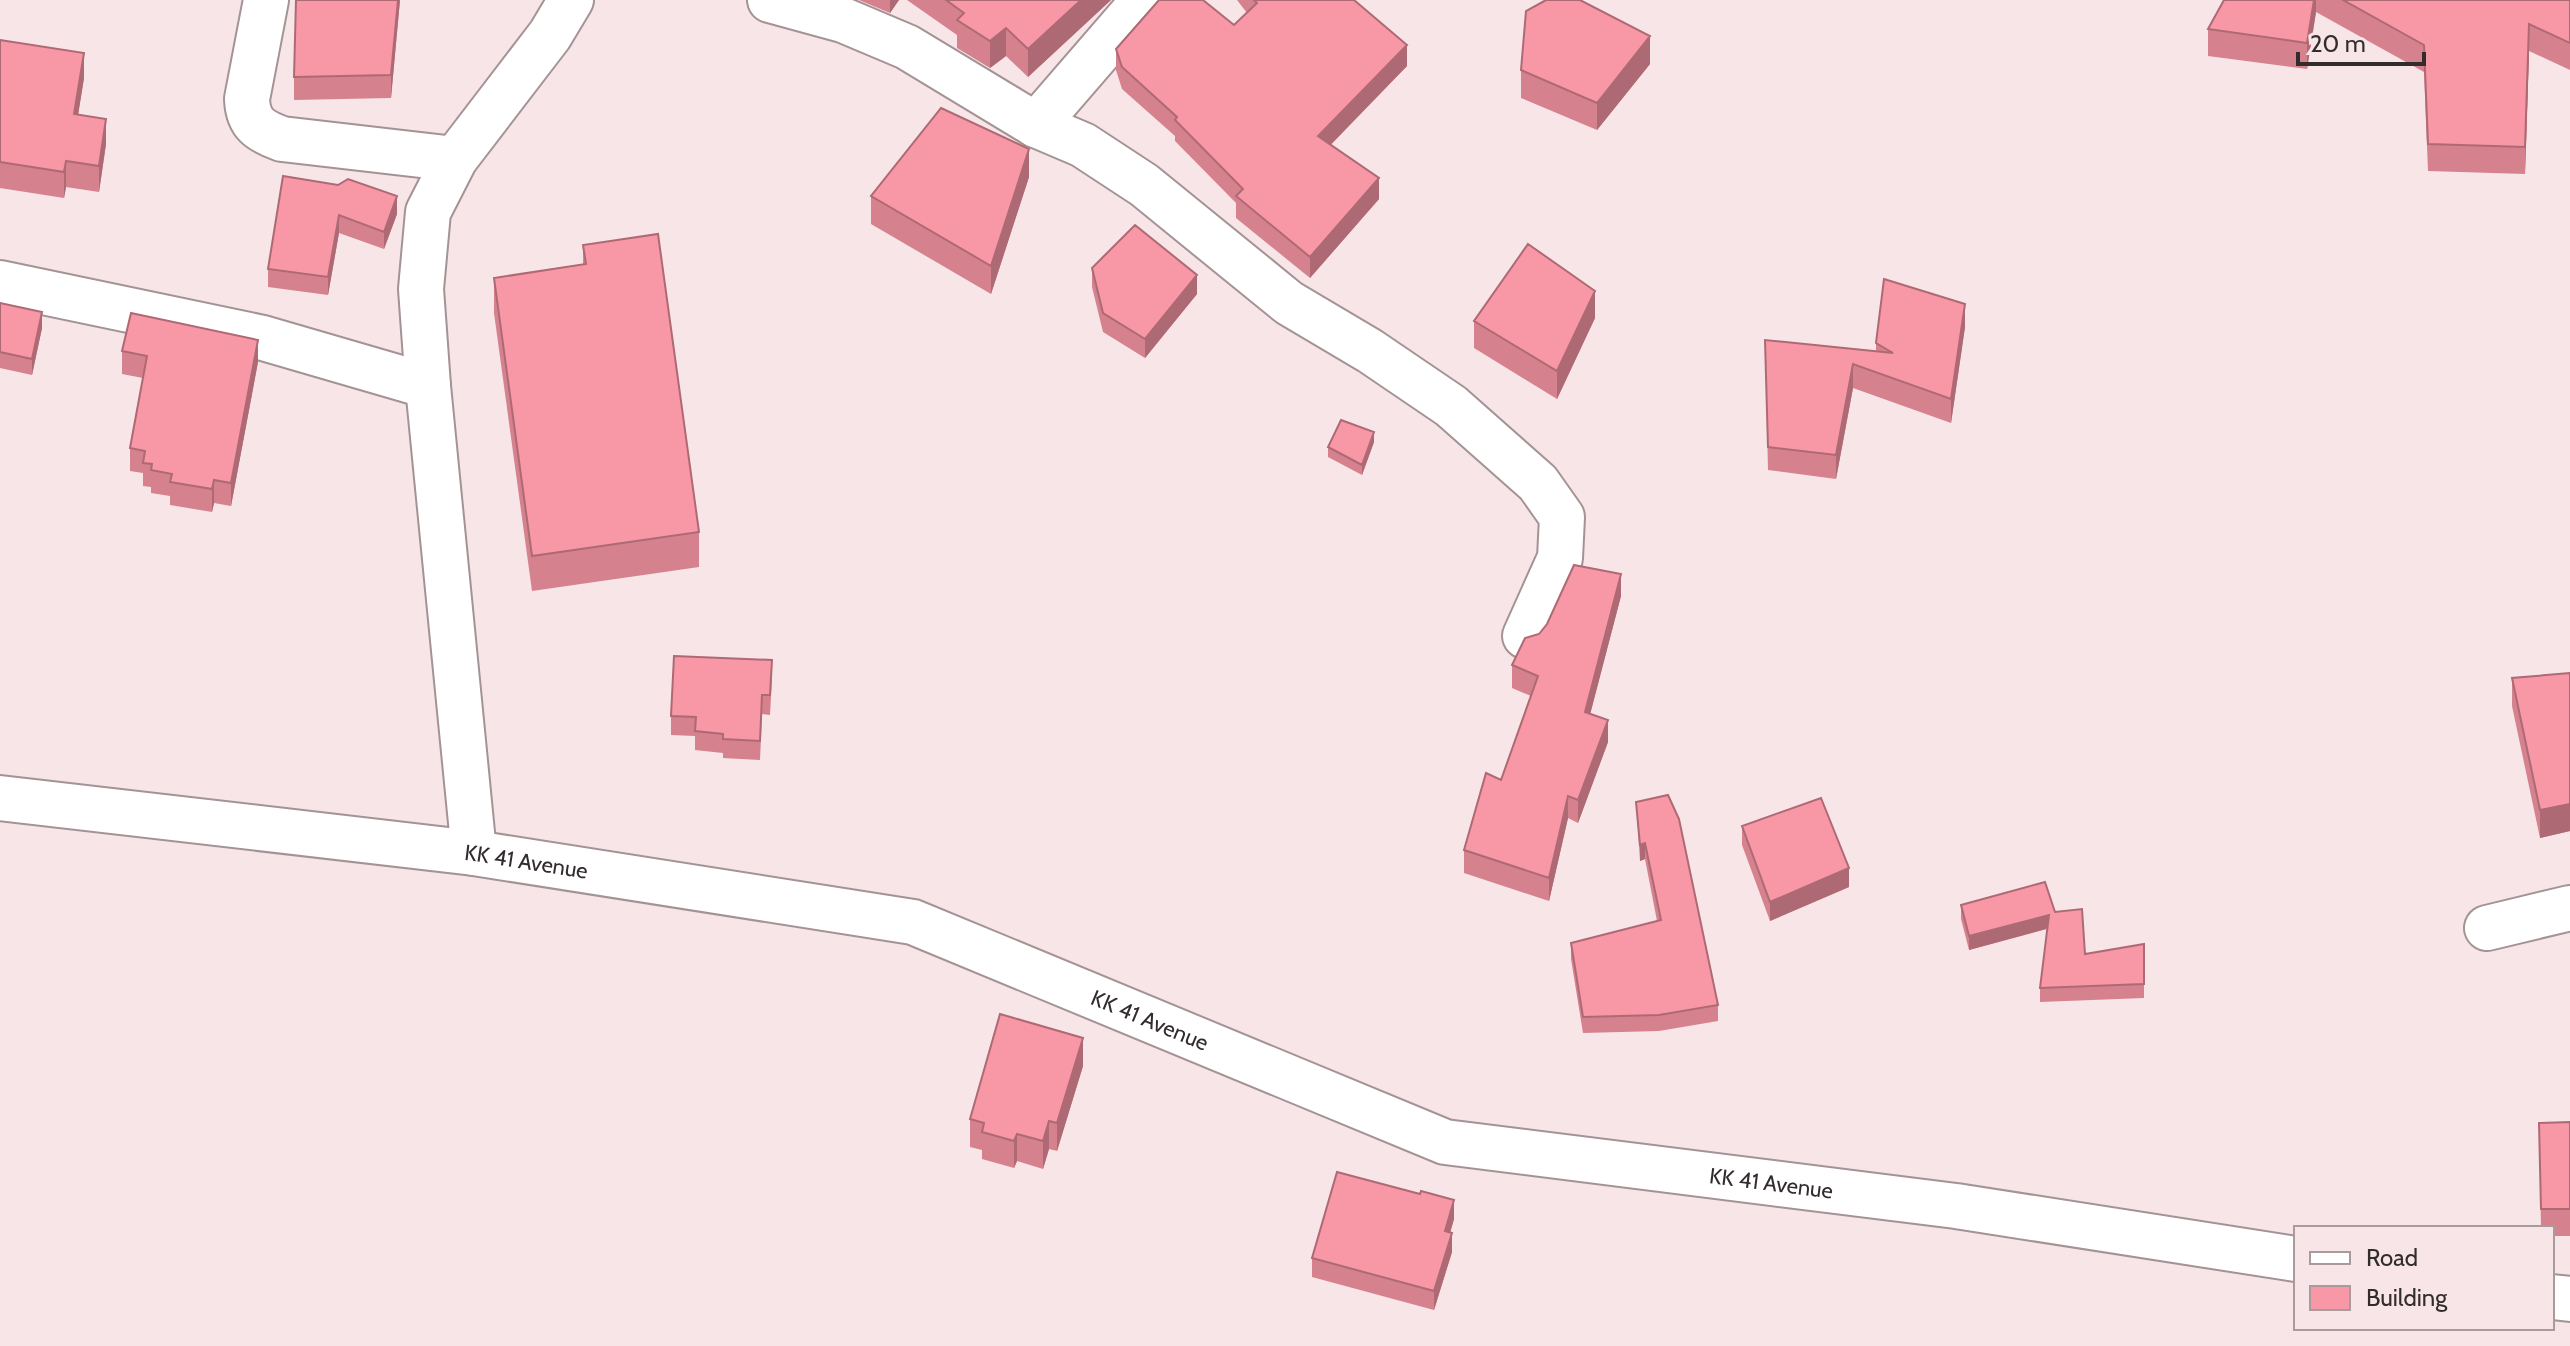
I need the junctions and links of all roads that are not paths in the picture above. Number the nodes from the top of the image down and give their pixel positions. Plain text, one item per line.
1 (266, 0) edge
2 (571, 0) edge
3 (770, 0) edge
4 (1144, 0) edge
5 (1036, 125) junction
6 (455, 159) junction
7 (0, 283) edge
8 (428, 386) junction
9 (1525, 636) edge
10 (0, 798) edge
11 (474, 853) junction
12 (2570, 908) edge
13 (2487, 928) dead end
14 (2294, 1259) edge

1 - 6 street
2 - 6 street
3 - 5 street
4 - 5 street
5 - 9 street
6 - 8 street
7 - 8 street
8 - 11 street
10 - 11 street, KK 41 Avenue
11 - 14 street, KK 41 Avenue
12 - 13 street

